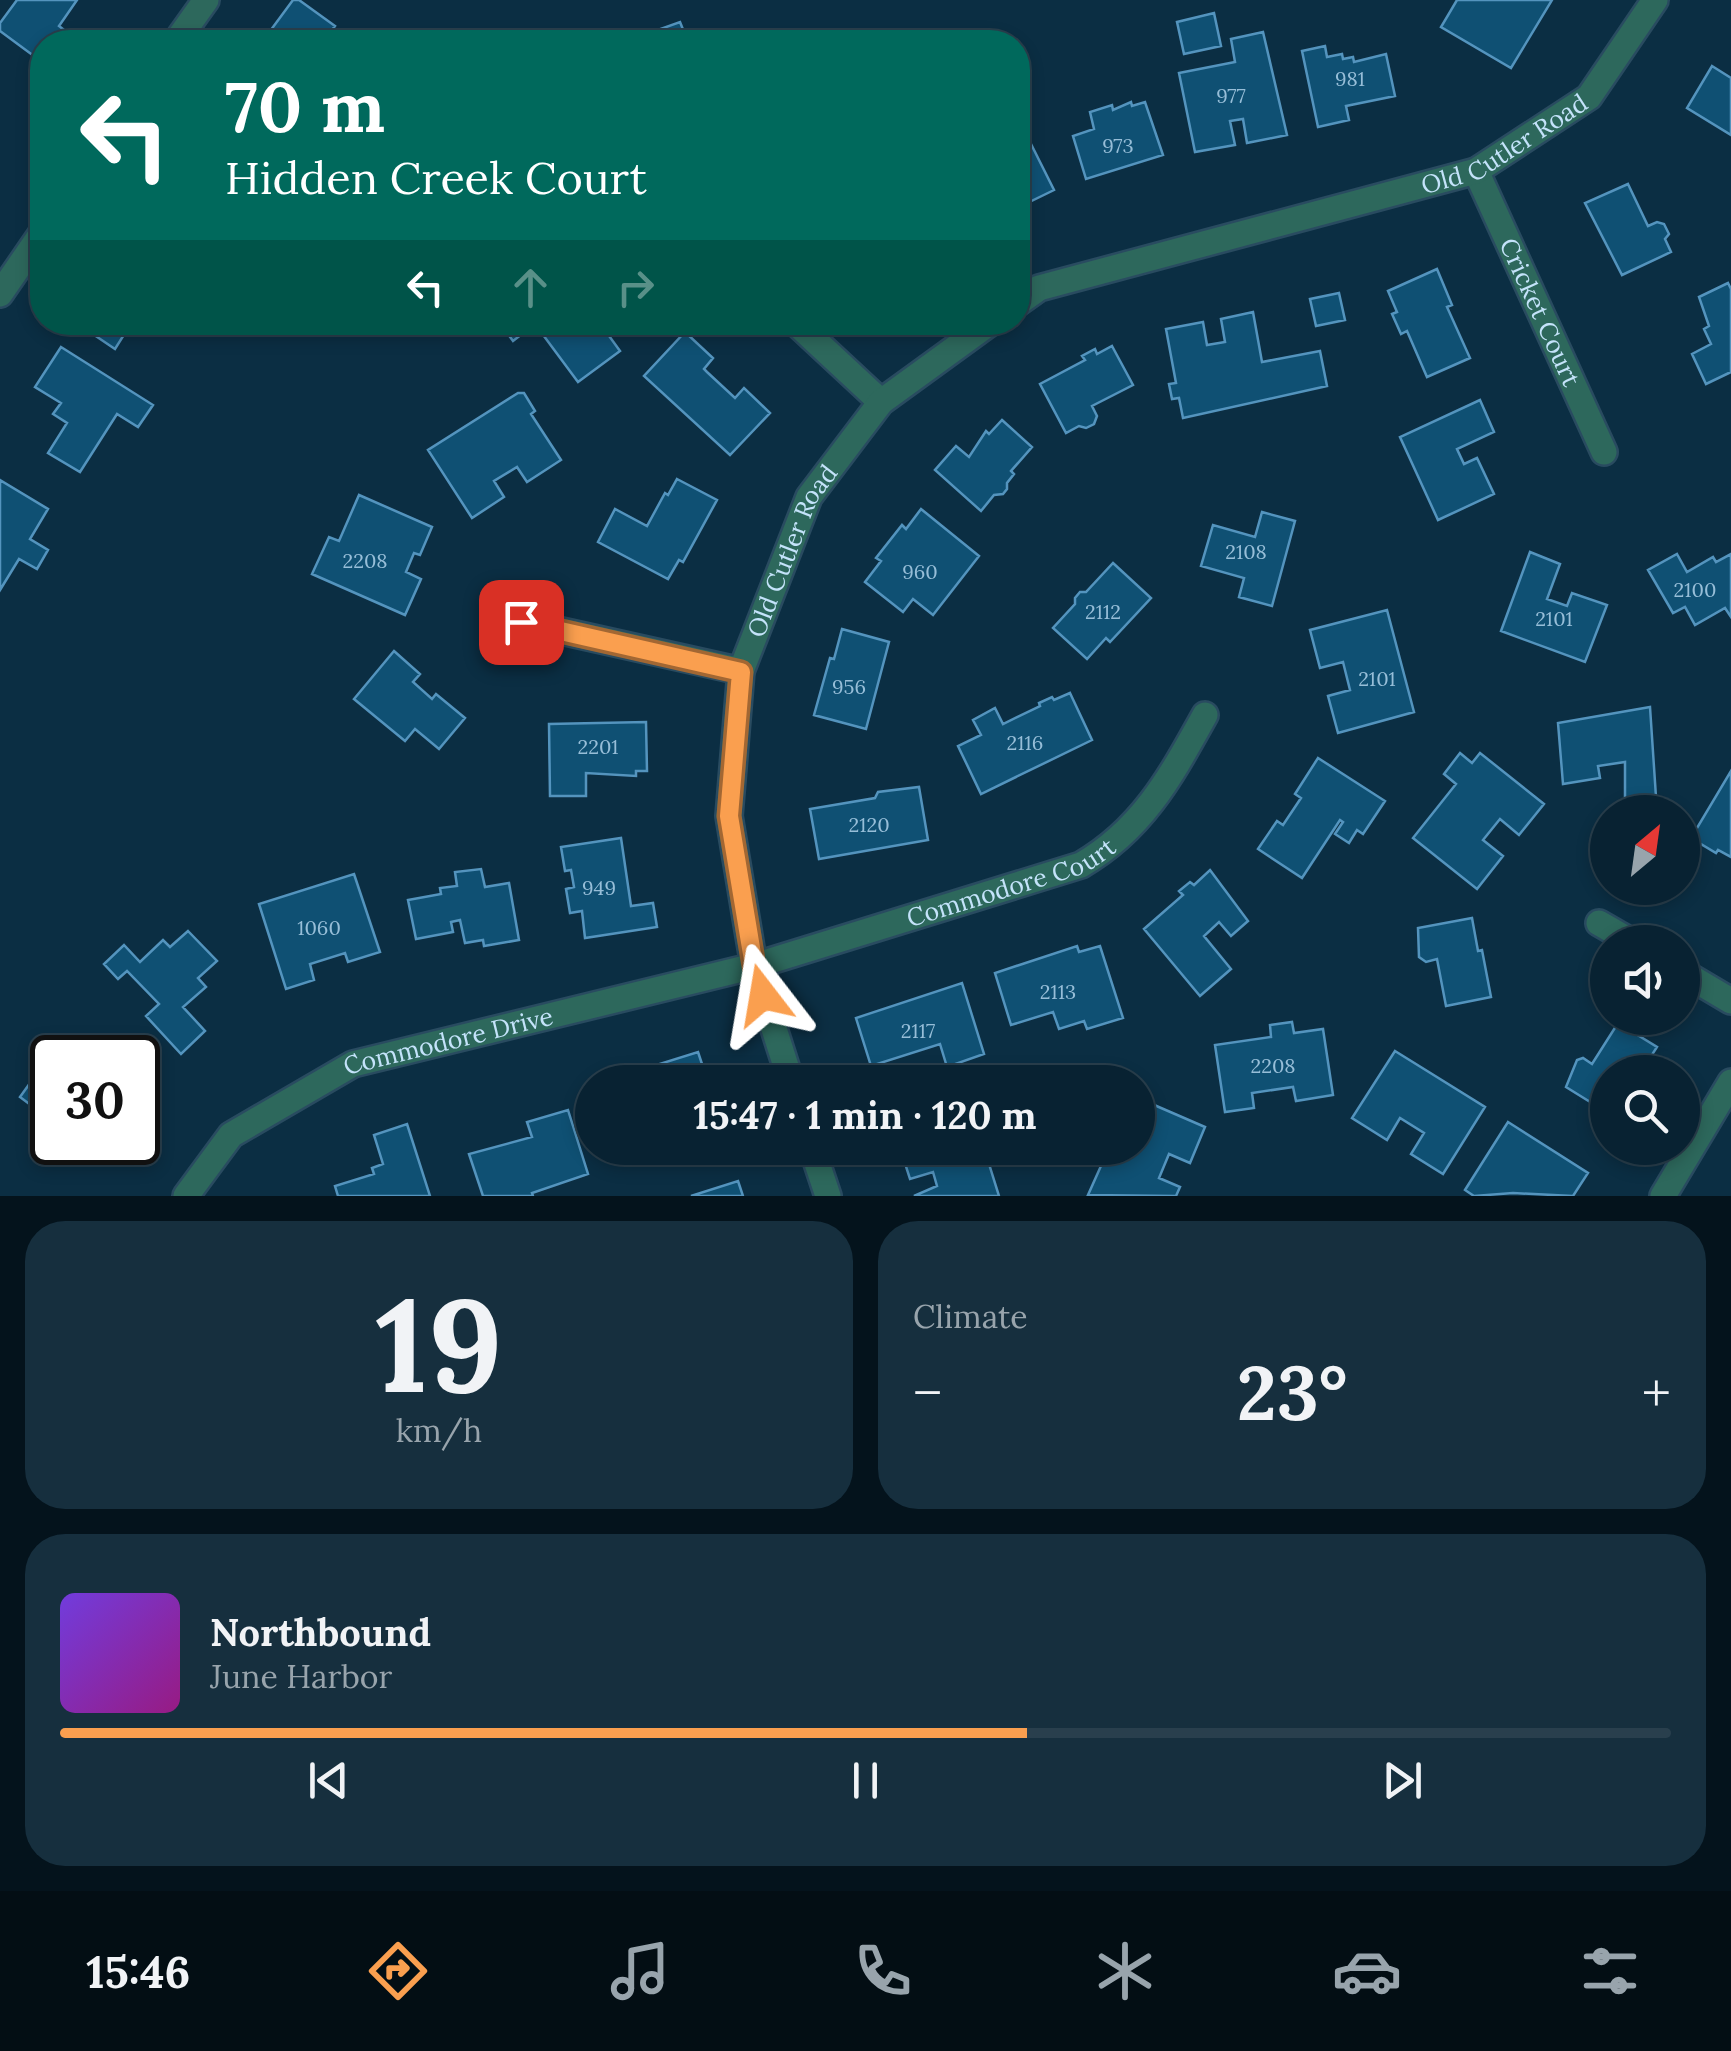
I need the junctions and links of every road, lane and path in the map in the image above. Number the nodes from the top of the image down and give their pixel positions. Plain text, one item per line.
1 (206, 0) edge
2 (1655, 0) edge
3 (185, 30) edge
4 (1476, 171) junction
5 (30, 250) edge
6 (0, 294) edge
7 (1030, 294) edge
8 (809, 335) edge
9 (973, 335) edge
10 (881, 402) junction
11 (1604, 452) dead end
12 (521, 622) dead end
13 (741, 672) junction
14 (1206, 715) dead end
15 (1599, 922) dead end
16 (1604, 925) edge
17 (754, 966) junction
18 (1700, 983) edge
19 (1731, 1001) edge
20 (786, 1065) edge
21 (1731, 1082) edge
22 (818, 1165) edge
23 (186, 1196) edge
24 (828, 1196) edge
25 (1663, 1196) edge

1 - 3 street
2 - 4 street, Old Cutler Road
4 - 7 street, Old Cutler Road
4 - 11 street, Cricket Court
5 - 6 street
8 - 10 street
9 - 10 street, Old Cutler Road
10 - 13 street, Old Cutler Road
12 - 13 street
13 - 17 street, Old Cutler Road
14 - 17 street, Commodore Court
15 - 16 street
17 - 20 street, Old Cutler Road
17 - 23 street, Commodore Drive
18 - 19 street
21 - 25 street
22 - 24 street

